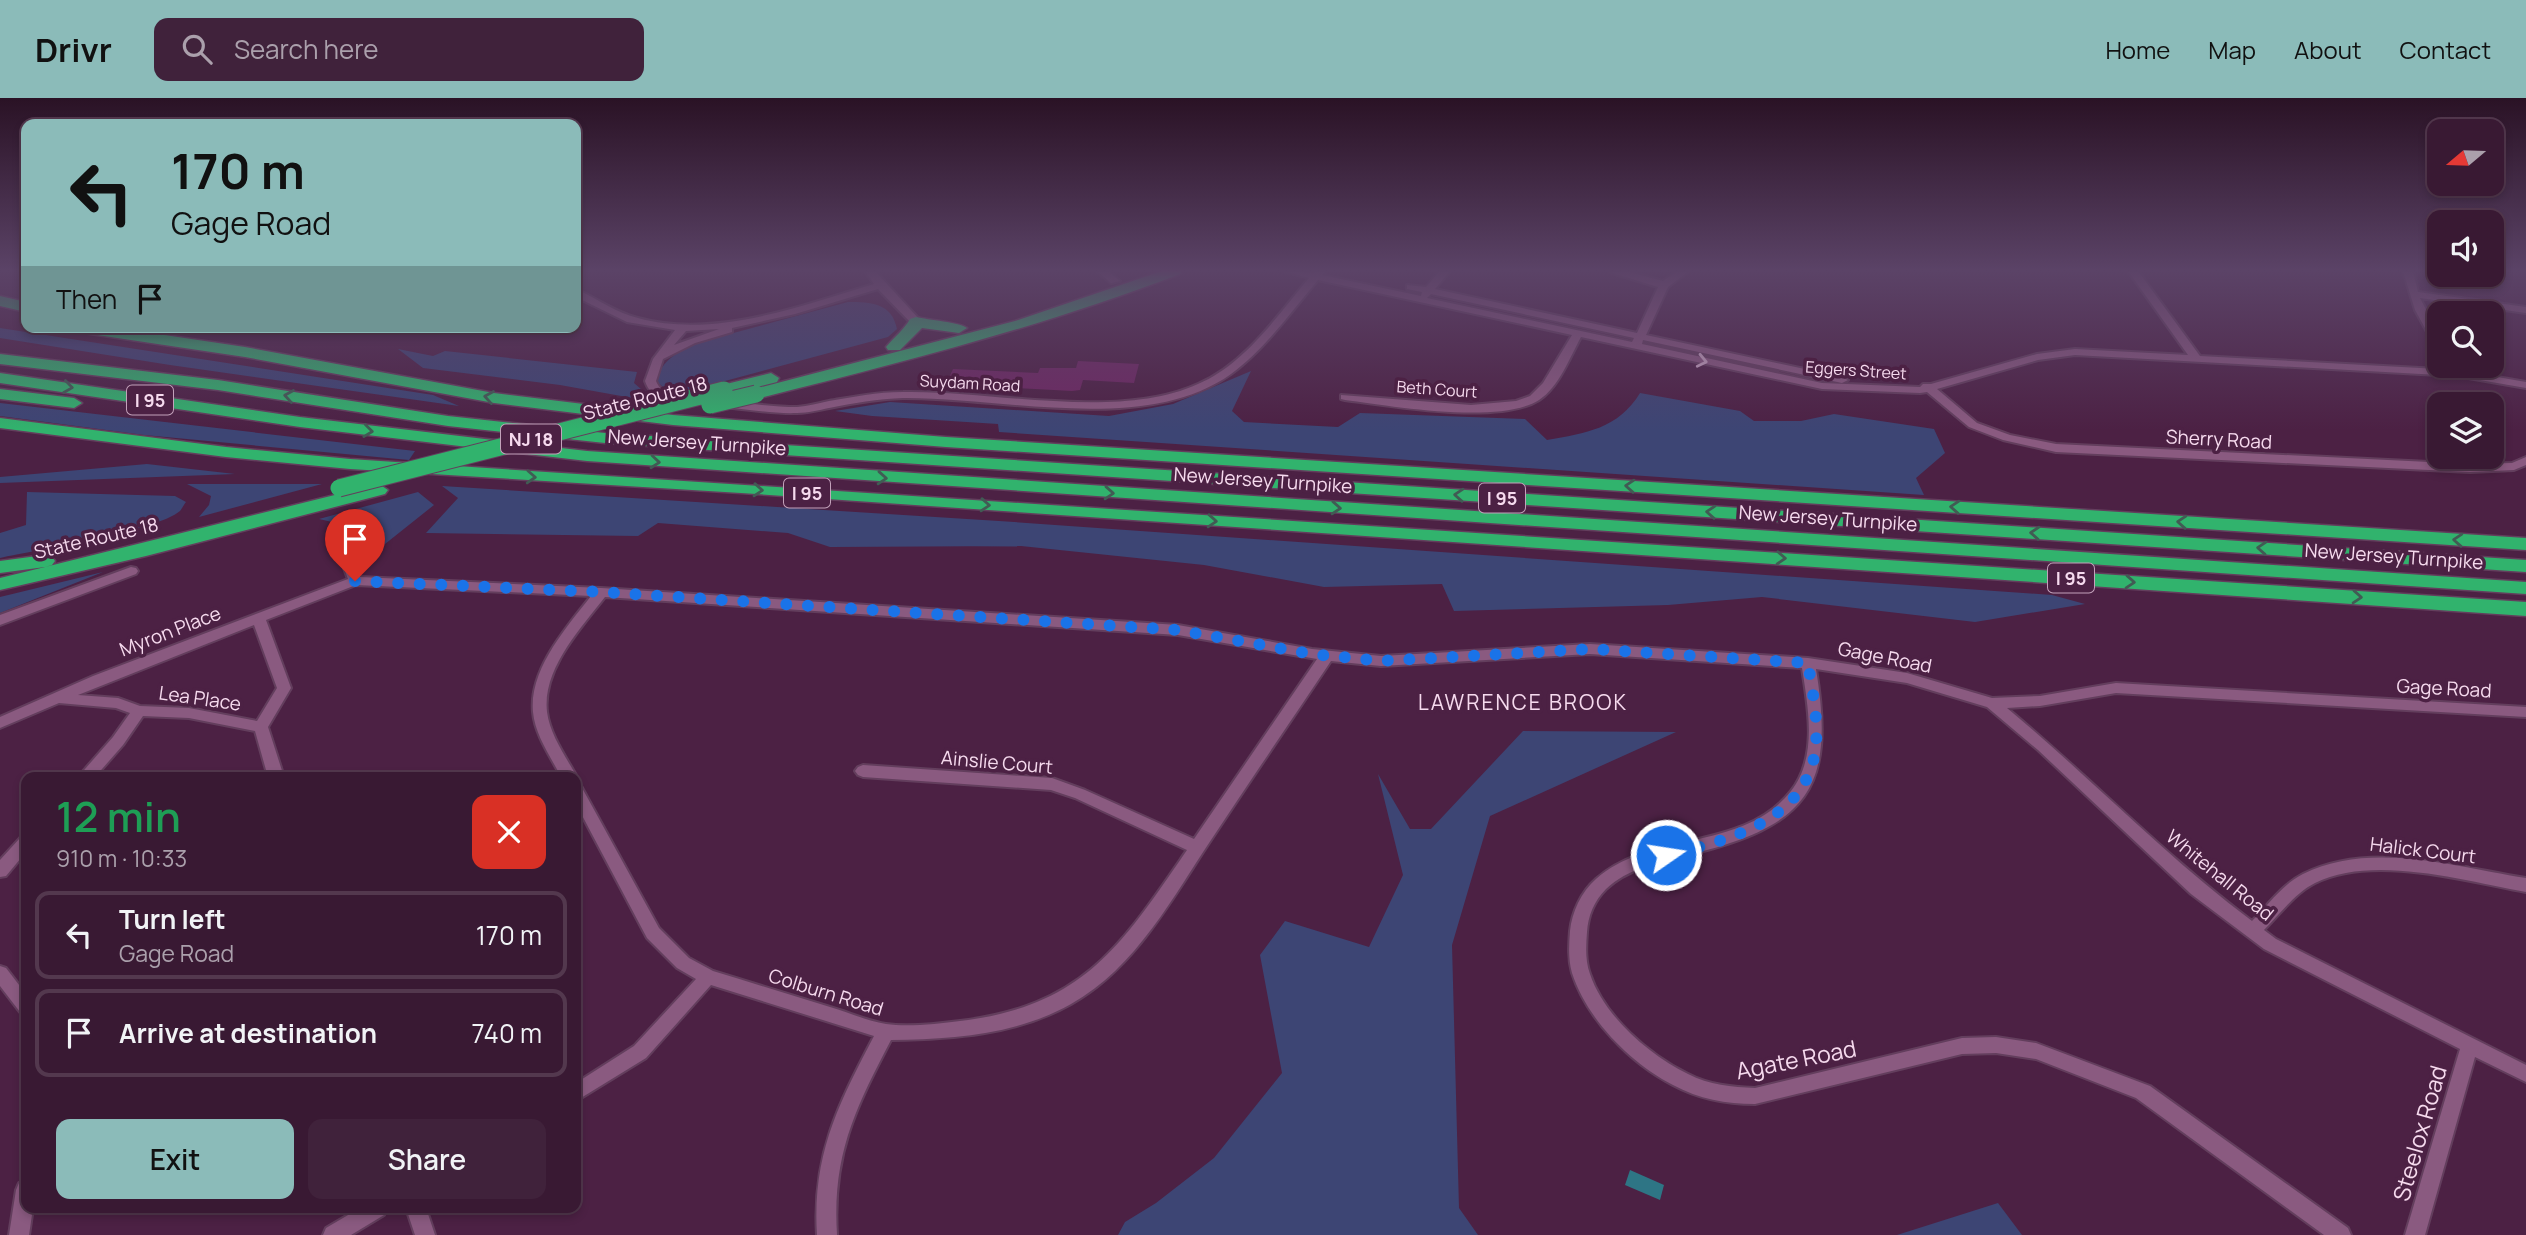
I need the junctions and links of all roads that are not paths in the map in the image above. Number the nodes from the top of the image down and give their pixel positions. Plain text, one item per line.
1 (663, 324) edge
2 (729, 324) edge
3 (749, 324) edge
4 (915, 324) edge
5 (924, 324) edge
6 (973, 324) edge
7 (1019, 324) edge
8 (1274, 324) edge
9 (1536, 324) edge
10 (1560, 324) edge
11 (1646, 324) edge
12 (2171, 324) edge
13 (684, 326) junction
14 (959, 328) junction
15 (117, 333) edge
16 (158, 333) edge
17 (1577, 335) junction
18 (1638, 341) junction
19 (0, 345) edge
20 (894, 347) junction
21 (245, 352) junction
22 (658, 358) junction
23 (2196, 358) junction
24 (0, 359) edge
25 (2427, 368) edge
26 (0, 378) edge
27 (2495, 378) edge
28 (218, 385) junction
29 (2526, 385) edge
30 (1927, 386) junction
31 (0, 394) edge
32 (1345, 397) dead end
33 (300, 422) junction
34 (0, 423) edge
35 (0, 436) edge
36 (2526, 461) edge
37 (350, 464) junction
38 (339, 538) dead end
39 (2526, 544) edge
40 (93, 563) junction
41 (2526, 566) edge
42 (0, 569) edge
43 (131, 571) dead end
44 (355, 581) junction
45 (0, 583) edge
46 (2526, 588) edge
47 (0, 590) edge
48 (601, 592) junction
49 (2526, 609) edge
50 (258, 618) junction
51 (0, 620) edge
52 (1327, 656) junction
53 (1808, 663) junction
54 (57, 697) junction
55 (1992, 703) junction
56 (139, 710) junction
57 (2526, 712) edge
58 (0, 723) edge
59 (261, 727) junction
60 (863, 771) dead end
61 (90, 772) edge
62 (274, 772) edge
63 (566, 772) edge
64 (581, 799) edge
65 (21, 848) edge
66 (1198, 848) junction
67 (0, 871) edge
68 (2526, 885) edge
69 (2253, 930) junction
70 (0, 973) edge
71 (708, 977) junction
72 (21, 1000) edge
73 (886, 1032) junction
74 (2470, 1044) junction
75 (2526, 1074) edge
76 (581, 1090) edge
77 (22, 1213) edge
78 (369, 1213) edge
79 (418, 1213) edge
80 (19, 1235) edge
81 (333, 1235) edge
82 (425, 1235) edge
83 (827, 1235) edge
84 (2341, 1235) edge
85 (2415, 1235) edge

1 - 13 street
2 - 13 street
3 - 22 street
4 - 20 highway
5 - 14 highway
6 - 14 highway, State Route 18 / NJ 18
7 - 40 highway, State Route 18 / NJ 18, bridge
8 - 22 street, Suydam Road
9 - 17 street, Eggers Street
10 - 18 street, Eggers Street
11 - 18 street
12 - 23 street
13 - 22 street
14 - 20 highway, State Route 18 / NJ 18
15 - 21 highway, New Jersey Turnpike / I 95
16 - 21 highway
17 - 18 street, Eggers Street
17 - 32 street, Beth Court
18 - 30 street, Eggers Street
19 - 28 highway
20 - 42 highway, State Route 18 / NJ 18, bridge
39 -> 21 highway, New Jersey Turnpike / I 95
23 - 25 street, Eggers Street
23 - 30 street, Eggers Street
24 - 28 highway, New Jersey Turnpike / I 95
26 -> 33 highway, New Jersey Turnpike / I 95
27 - 29 street, Eggers Street
41 -> 28 highway, New Jersey Turnpike / I 95
30 - 36 street, Sherry Road
31 - 33 highway
33 -> 46 highway, New Jersey Turnpike / I 95
34 - 37 highway, I 95
35 - 37 highway
37 -> 49 highway, I 95
38 - 44 street
40 - 45 highway, State Route 18 / NJ 18
40 - 47 highway
43 - 51 street
44 - 48 street, Gage Road
44 - 50 street, Myron Place
48 - 52 street, Gage Road
48 - 63 street
50 - 54 street, Myron Place
50 - 59 street, Lea Place
52 - 53 street, Gage Road
52 - 66 street, Colburn Road
53 - 55 street, Gage Road
53 - 84 street, Agate Road
54 - 56 street, Lea Place
54 - 58 street, Myron Place
55 - 57 street, Gage Road
55 - 69 street, Whitehall Road
56 - 59 street, Lea Place
56 - 61 street
59 - 62 street
60 - 66 street, Ainslie Court
64 - 71 street, Colburn Road
65 - 67 street
66 - 73 street, Colburn Road
68 - 69 street, Halick Court
69 - 74 street, Whitehall Road
70 - 72 street
71 - 73 street, Colburn Road
71 - 76 street
73 - 83 street
74 - 75 street, Whitehall Road
74 - 85 street, Steelox Road
77 - 80 street
78 - 81 street
79 - 82 street

